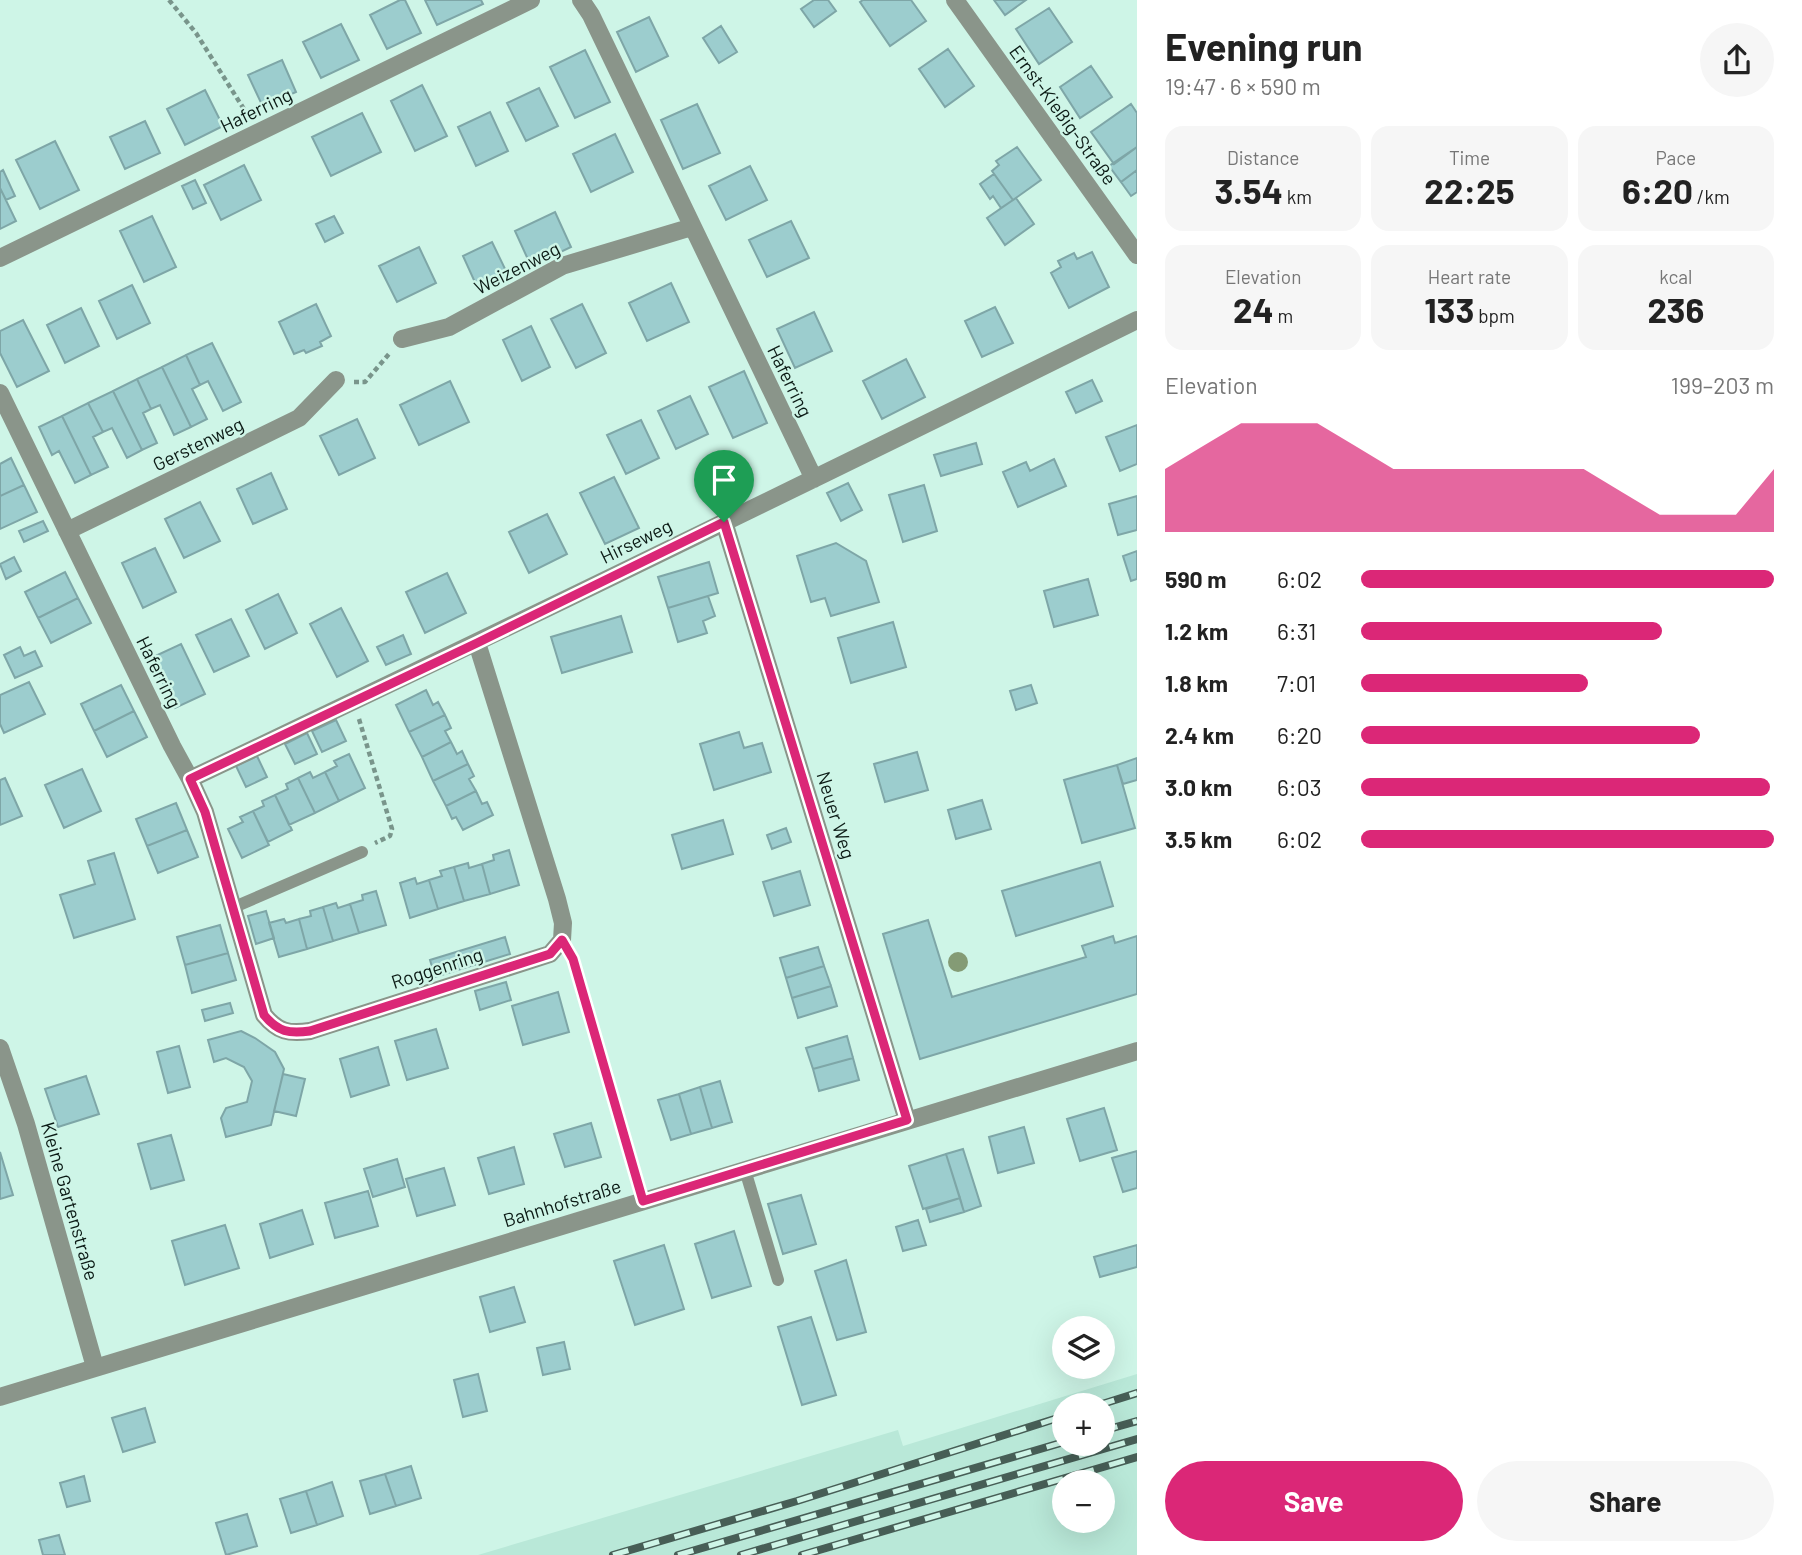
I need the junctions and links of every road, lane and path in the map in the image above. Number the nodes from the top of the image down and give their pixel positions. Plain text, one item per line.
1 (169, 0) edge
2 (530, 0) edge
3 (581, 0) edge
4 (955, 0) edge
5 (259, 132) junction
6 (692, 227) junction
7 (1137, 255) edge
8 (0, 258) edge
9 (1137, 320) edge
10 (402, 339) joint
11 (336, 380) joint
12 (0, 393) edge
13 (814, 480) junction
14 (724, 522) junction
15 (67, 531) junction
16 (477, 643) junction
17 (353, 702) junction
18 (190, 779) junction
19 (362, 852) joint
20 (232, 908) junction
21 (562, 940) junction
22 (0, 1048) edge
23 (1137, 1051) edge
24 (907, 1120) junction
25 (745, 1170) junction
26 (643, 1201) junction
27 (778, 1280) dead end
28 (94, 1367) junction
29 (0, 1397) edge

1 - 5 path
2 - 5 street, Haferring
3 - 6 street, Haferring
4 - 7 street, Ernst-Kießig-Straße
5 - 8 street, Haferring
6 - 10 street, Weizenweg
6 - 13 street, Haferring
9 - 13 street, Hirseweg
10 - 11 path
11 - 15 street, Gerstenweg
12 - 15 street, Haferring
13 - 14 street, Hirseweg
14 - 16 street, Hirseweg
14 - 24 street, Neuer Weg
15 - 18 street, Haferring
16 - 17 street, Hirseweg
16 - 21 street
17 - 18 street, Hirseweg
17 - 19 path
18 - 20 street, Roggenring
19 - 20 lane
20 - 21 street, Roggenring
21 - 26 path
22 - 28 street, Kleine Gartenstraße
23 - 24 street, Bahnhofstraße
24 - 25 street, Bahnhofstraße
25 - 26 street, Bahnhofstraße
25 - 27 lane
26 - 28 street, Bahnhofstraße
28 - 29 street, Bahnhofstraße

